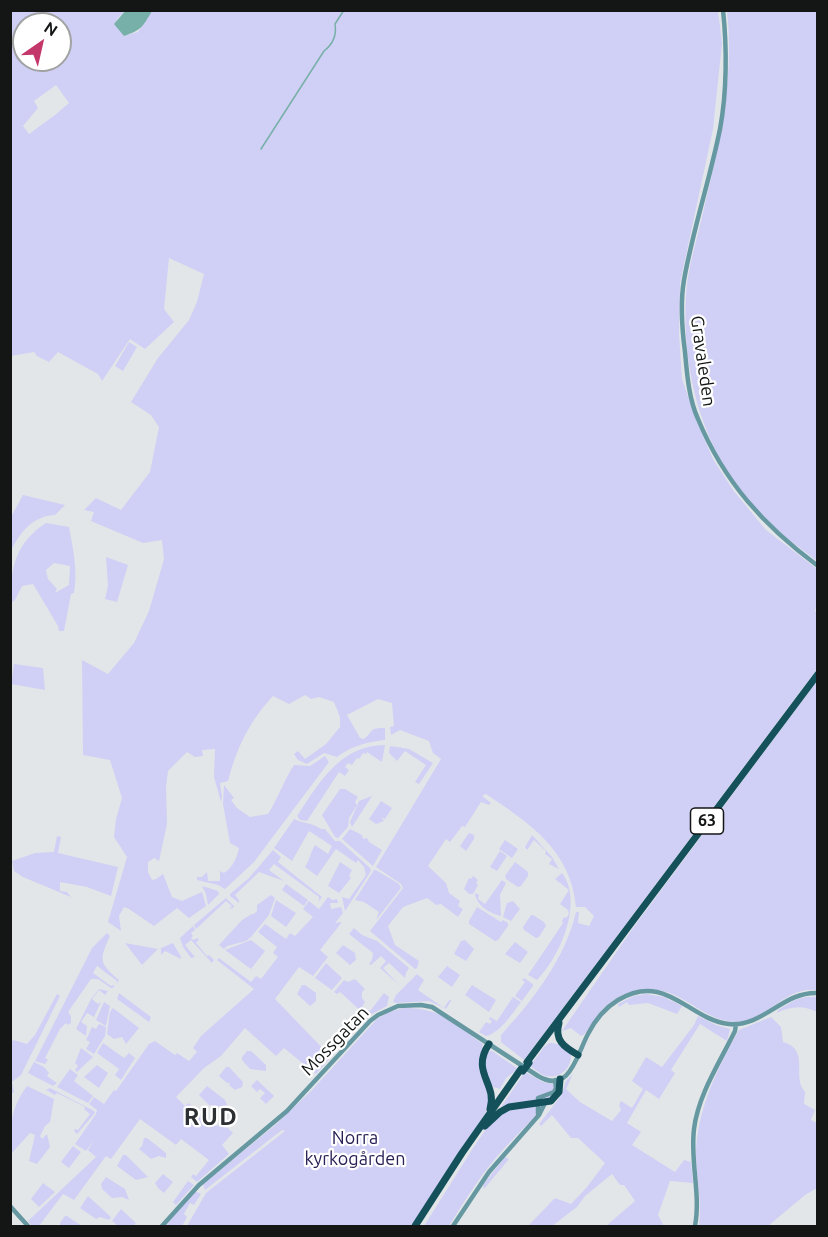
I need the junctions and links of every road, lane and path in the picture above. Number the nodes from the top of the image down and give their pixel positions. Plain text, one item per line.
1 (723, 10) edge
2 (818, 566) edge
3 (818, 674) edge
4 (818, 679) edge
5 (818, 993) edge
6 (559, 1023) junction
7 (736, 1024) junction
8 (489, 1044) junction
9 (578, 1055) junction
10 (528, 1063) junction
11 (522, 1070) junction
12 (558, 1080) junction
13 (490, 1088) junction
14 (506, 1089) junction
15 (541, 1103) junction
16 (488, 1115) junction
17 (483, 1127) junction
18 (10, 1206) edge
19 (28, 1227) edge
20 (162, 1227) edge
21 (415, 1227) edge
22 (420, 1227) edge
23 (453, 1227) edge
24 (695, 1227) edge

1 - 2 street, Gravaleden
3 - 10 main road, 63
4 - 6 main road, 63
5 - 7 street
6 - 9 main road
6 - 10 main road, 63
7 - 9 street
7 - 24 street
8 - 12 street, Mossgatan
8 - 13 main road
8 - 20 street, Mossgatan
9 - 12 street
10 - 11 main road, 63, bridge
11 - 14 main road, 63
11 - 17 main road, 63
12 - 15 main road
13 - 14 main road
13 - 16 main road
14 - 16 main road, 63
15 - 17 main road
15 - 23 street
16 - 21 main road, 63
17 - 22 main road, 63
18 - 19 street

